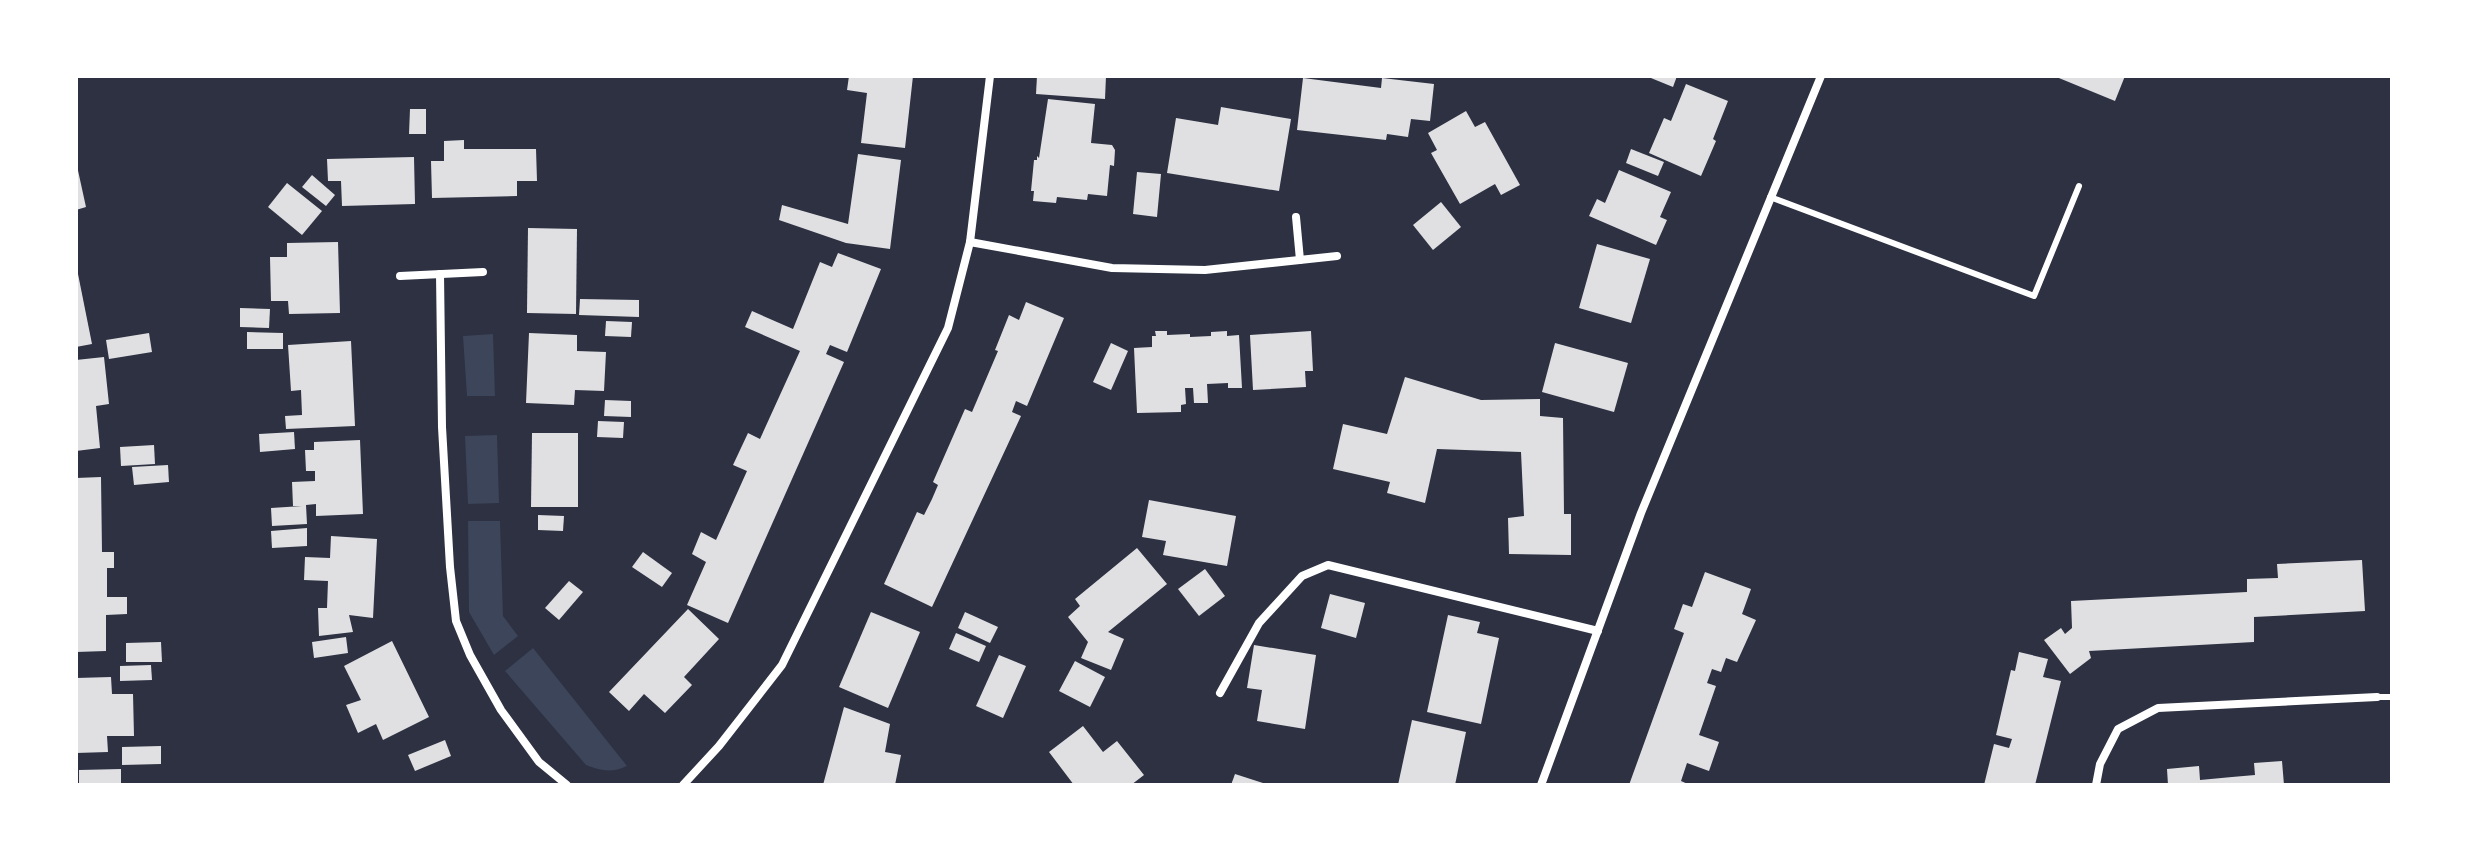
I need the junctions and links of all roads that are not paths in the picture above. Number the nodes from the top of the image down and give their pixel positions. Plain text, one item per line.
1 (990, 76) edge
2 (1821, 76) edge
3 (2079, 186) dead end
4 (1770, 197) junction
5 (1296, 217) dead end
6 (970, 242) junction
7 (1337, 256) dead end
8 (1300, 260) junction
9 (483, 272) dead end
10 (440, 274) junction
11 (400, 276) dead end
12 (1598, 631) junction
13 (1220, 693) dead end
14 (2377, 697) joint
15 (2392, 697) edge
16 (567, 785) edge
17 (683, 785) edge
18 (1541, 785) edge
19 (2096, 785) edge

1 - 6 street
2 - 4 street
3 - 4 lane
4 - 12 street
5 - 8 street
6 - 8 street
6 - 17 street
7 - 8 street
9 - 10 street
10 - 11 street
10 - 16 street
12 - 13 street
12 - 18 street
14 - 15 lane
14 - 19 street

